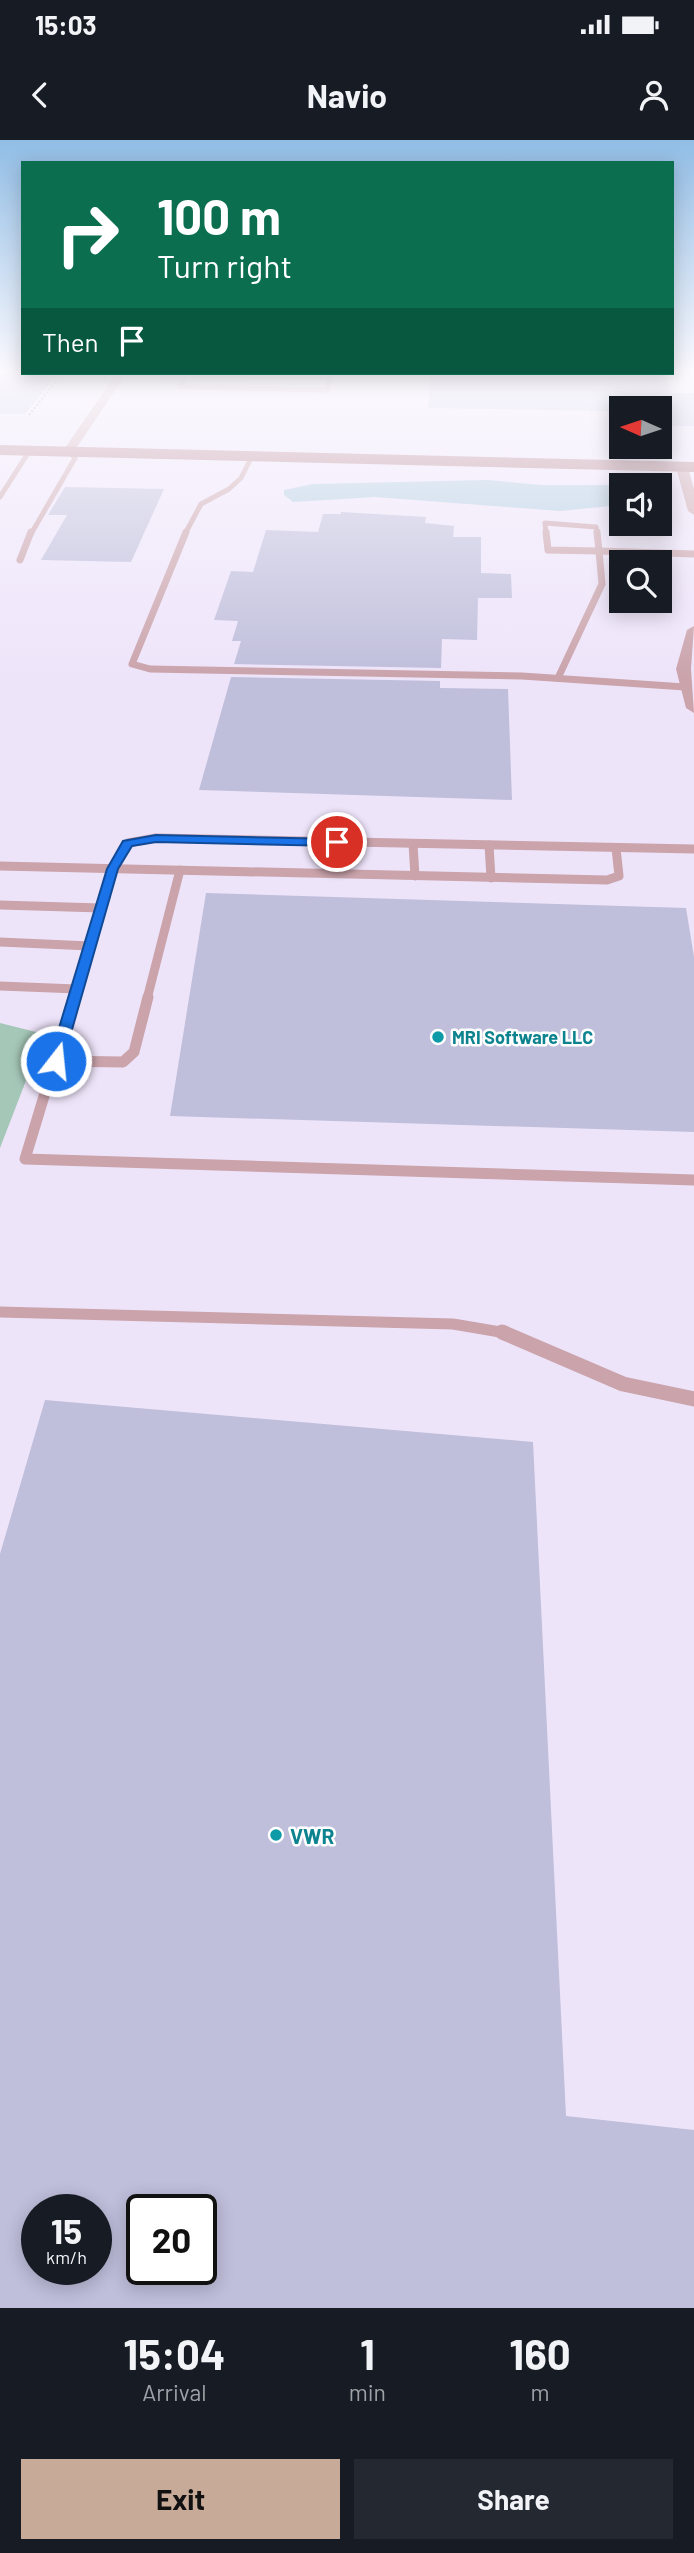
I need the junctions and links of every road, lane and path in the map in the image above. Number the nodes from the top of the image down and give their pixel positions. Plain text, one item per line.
1 (14, 475) edge
2 (65, 475) edge
3 (242, 475) edge
4 (689, 475) edge
5 (0, 497) edge
6 (694, 510) edge
7 (599, 551) junction
8 (694, 554) edge
9 (20, 560) dead end
10 (694, 630) edge
11 (690, 650) edge
12 (558, 678) junction
13 (685, 687) junction
14 (694, 708) edge
15 (413, 844) junction
16 (489, 845) junction
17 (616, 848) junction
18 (694, 849) edge
19 (0, 866) edge
20 (113, 869) junction
21 (180, 870) junction
22 (415, 876) junction
23 (491, 877) junction
24 (0, 905) edge
25 (101, 908) junction
26 (0, 942) edge
27 (90, 946) junction
28 (0, 986) edge
29 (77, 989) junction
30 (56, 1061) junction
31 (694, 1180) edge
32 (0, 1312) edge
33 (694, 1399) edge

1 - 5 lane
2 - 9 lane
3 - 12 lane
4 - 6 street
7 - 7 lane
7 - 8 lane
7 - 12 lane
10 - 11 street
11 - 13 street
12 - 13 lane
13 - 14 street
15 - 16 lane
15 - 20 lane
15 - 22 lane
16 - 17 lane
16 - 23 lane
17 - 18 lane
17 - 23 lane
19 - 20 lane
20 - 21 lane
20 - 25 lane
21 - 22 lane
21 - 30 lane
22 - 23 lane
24 - 25 lane
25 - 27 lane
26 - 27 lane
27 - 29 lane
28 - 29 lane
29 - 30 lane
30 - 31 lane
32 - 33 lane

